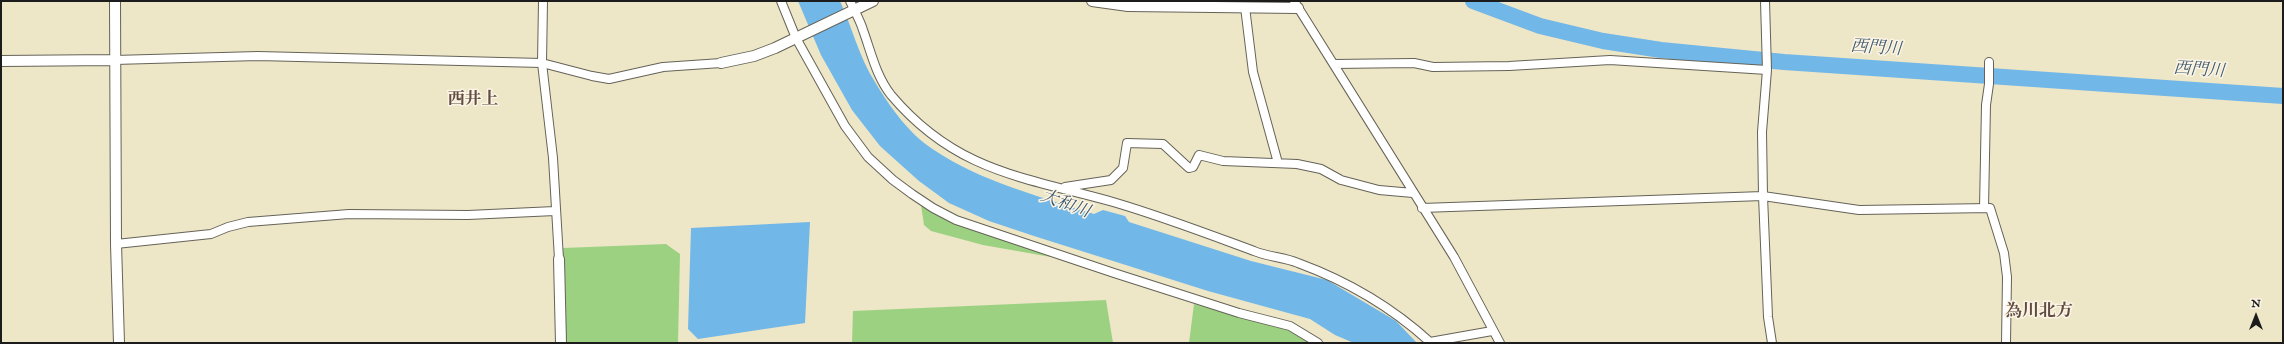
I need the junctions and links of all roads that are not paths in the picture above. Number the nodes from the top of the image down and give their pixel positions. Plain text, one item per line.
1 (116, 1) edge
2 (543, 1) edge
3 (781, 1) edge
4 (850, 1) edge
5 (873, 1) edge
6 (1092, 1) edge
7 (1765, 1) edge
8 (1296, 4) edge
9 (1245, 7) junction
10 (853, 12) junction
11 (798, 37) junction
12 (1, 60) edge
13 (114, 60) junction
14 (542, 63) junction
15 (722, 63) joint
16 (1990, 63) dead end
17 (1334, 64) junction
18 (1767, 69) junction
19 (1278, 163) junction
20 (1058, 188) junction
21 (1413, 193) junction
22 (1763, 196) junction
23 (1422, 208) junction
24 (1984, 208) junction
25 (555, 211) junction
26 (116, 244) junction
27 (559, 260) joint
28 (1492, 331) junction
29 (1431, 342) edge
30 (119, 343) edge
31 (561, 343) edge
32 (1318, 343) edge
33 (1500, 343) edge
34 (1772, 343) edge
35 (2006, 343) edge

1 - 13 street
2 - 14 street
3 - 11 street
4 - 10 street
5 - 10 street
6 - 9 street
7 - 18 street
8 - 9 street
8 - 17 street
9 - 19 street
10 - 11 street
10 - 20 street
11 - 15 street
11 - 32 street
12 - 13 street
13 - 14 street
13 - 26 street
14 - 15 street
14 - 25 street
16 - 24 street
17 - 18 street
17 - 21 street
18 - 22 street
19 - 20 street
19 - 21 street
20 - 29 street
21 - 23 street
22 - 23 street
22 - 24 street
22 - 34 street
23 - 28 street
24 - 35 street
25 - 26 street
25 - 27 street
26 - 30 street
27 - 31 street
28 - 29 street
28 - 33 street

